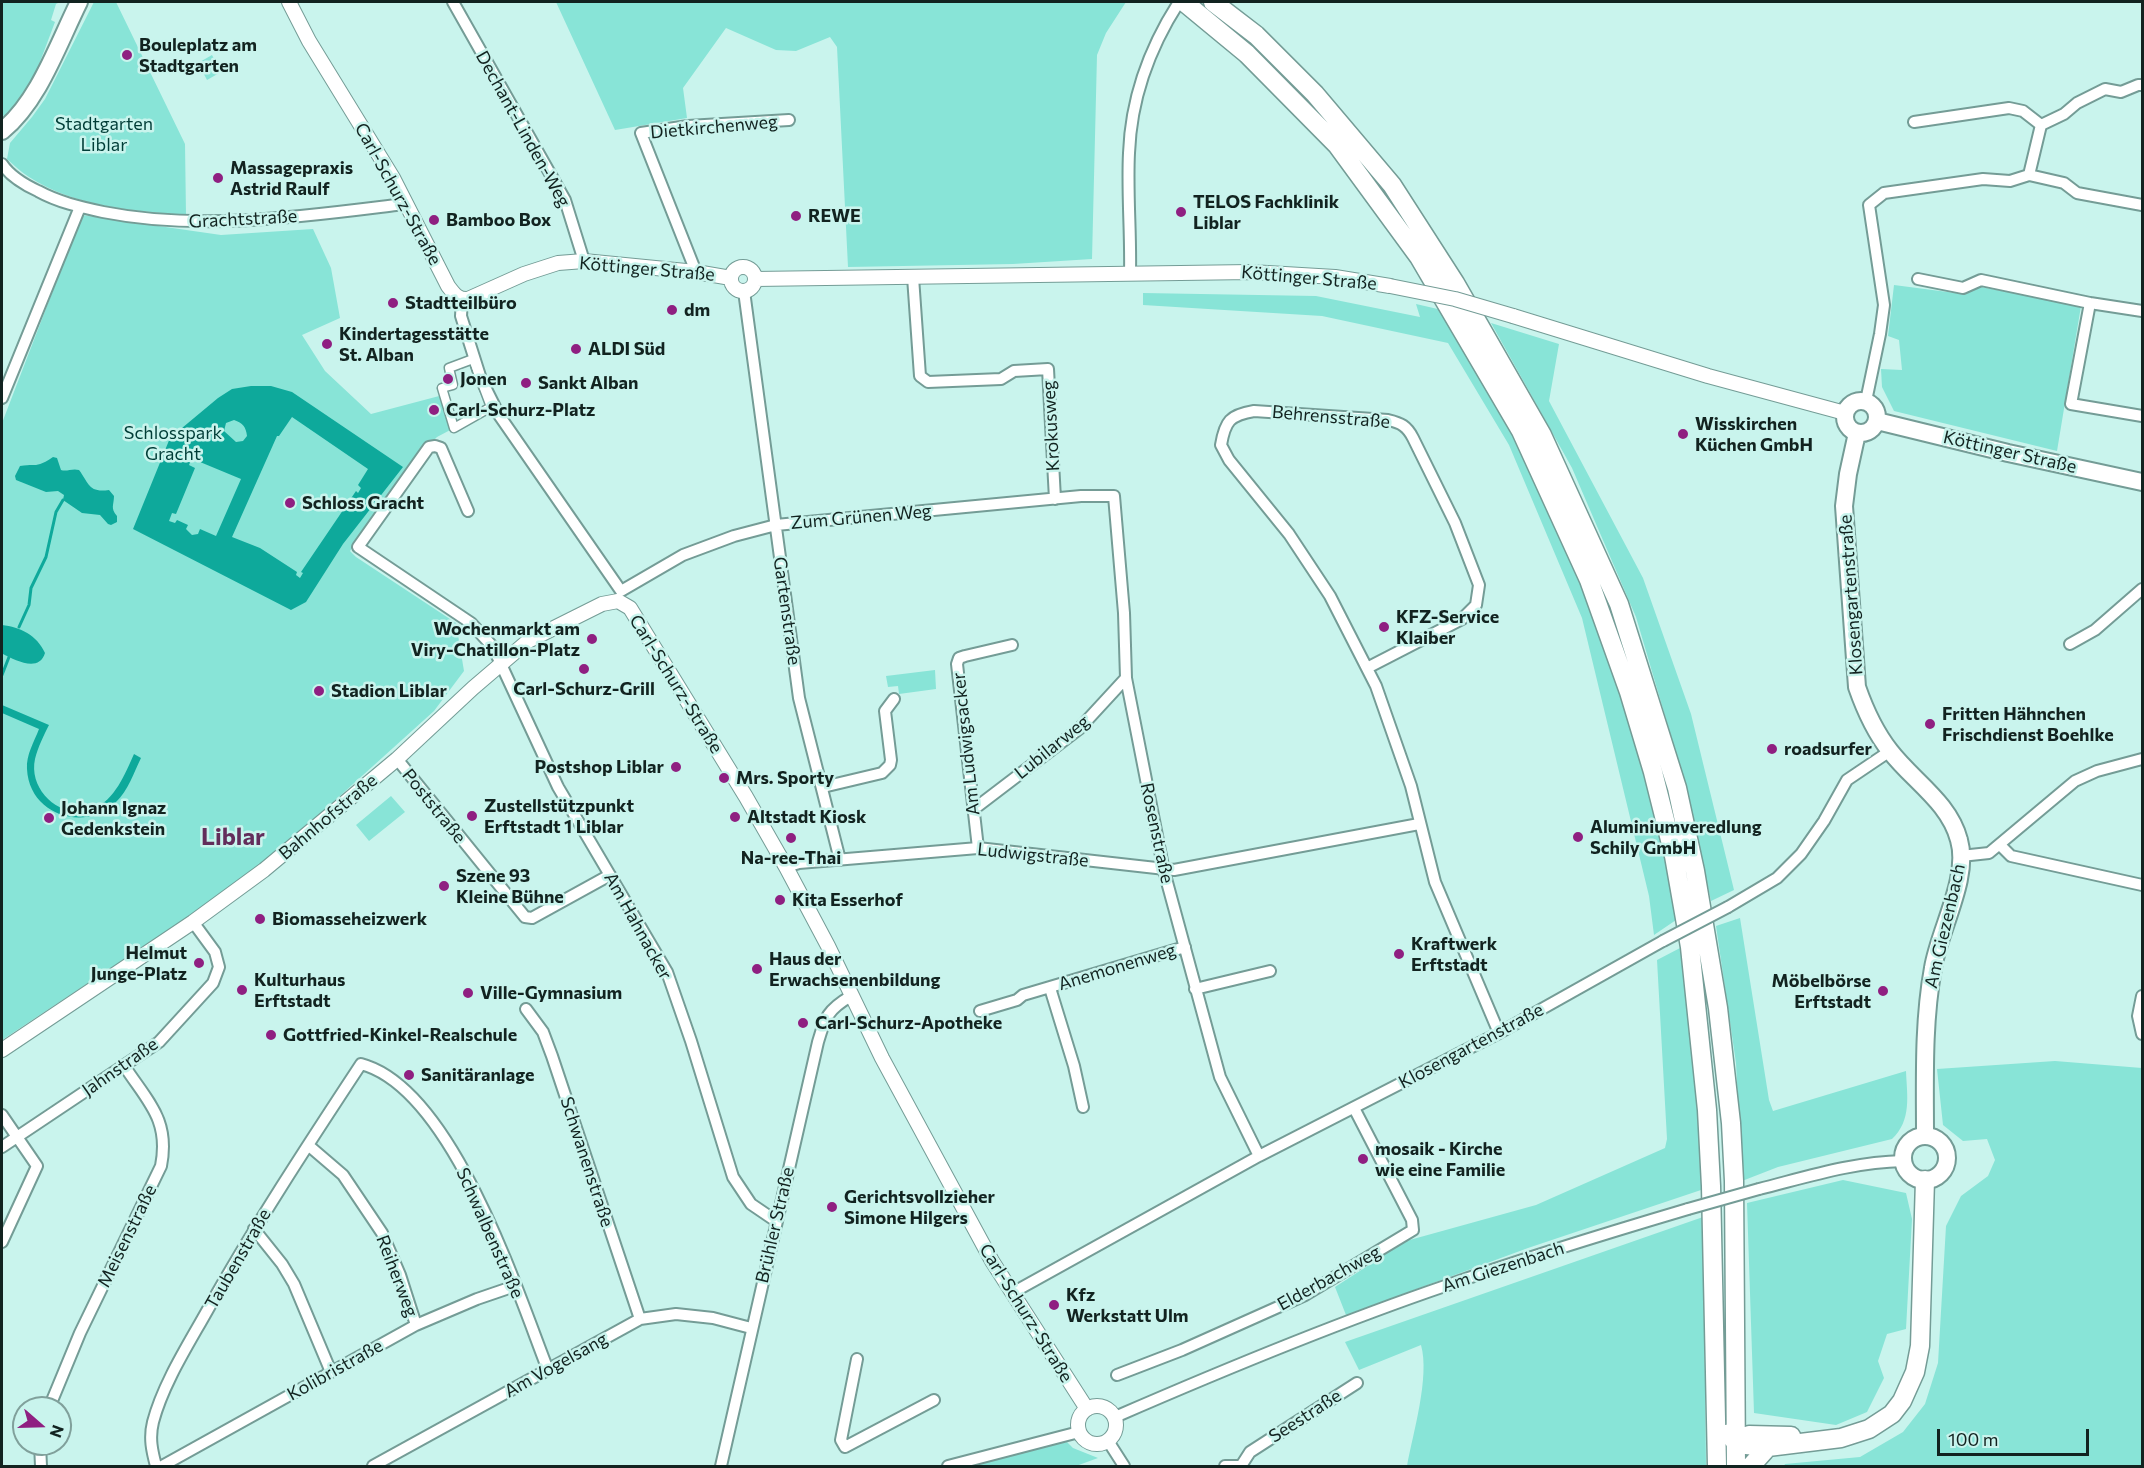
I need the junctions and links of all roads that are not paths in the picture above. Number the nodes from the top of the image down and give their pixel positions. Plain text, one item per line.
1 (79, 2) edge
2 (289, 2) edge
3 (453, 2) edge
4 (1179, 2) edge
5 (1184, 2) edge
6 (1213, 2) edge
7 (2142, 85) edge
8 (789, 120) dead end
9 (1914, 122) dead end
10 (2041, 125) junction
11 (2, 131) edge
12 (2, 164) edge
13 (2029, 175) junction
14 (405, 201) junction
15 (2142, 205) edge
16 (80, 207) junction
17 (584, 261) junction
18 (696, 272) junction
19 (1130, 273) junction
20 (913, 277) junction
21 (731, 278) junction
22 (755, 279) junction
23 (1918, 279) dead end
24 (744, 291) junction
25 (462, 299) junction
26 (2090, 303) junction
27 (2142, 310) edge
28 (442, 388) joint
29 (2, 398) edge
30 (1866, 401) junction
31 (1845, 413) junction
32 (2142, 416) edge
33 (1877, 421) junction
34 (1857, 433) junction
35 (2142, 482) edge
36 (1114, 496) joint
37 (1056, 499) junction
38 (468, 511) dead end
39 (776, 525) junction
40 (2142, 589) edge
41 (620, 596) junction
42 (2070, 644) dead end
43 (1012, 645) dead end
44 (500, 664) junction
45 (1367, 668) junction
46 (1126, 678) junction
47 (894, 699) dead end
48 (1890, 751) junction
49 (397, 759) junction
50 (2142, 759) edge
51 (823, 787) junction
52 (974, 809) junction
53 (1419, 824) junction
54 (2000, 845) junction
55 (978, 848) junction
56 (1961, 856) junction
57 (840, 860) junction
58 (786, 867) junction
59 (1164, 871) junction
60 (610, 875) junction
61 (2142, 885) edge
62 (193, 922) junction
63 (1185, 947) junction
64 (1270, 971) dead end
65 (1050, 988) junction
66 (1195, 989) junction
67 (851, 996) junction
68 (2142, 996) edge
69 (526, 1009) dead end
70 (980, 1011) dead end
71 (1499, 1033) junction
72 (2142, 1034) edge
73 (2, 1050) edge
74 (361, 1064) joint
75 (125, 1066) junction
76 (1083, 1107) dead end
77 (1354, 1108) junction
78 (1707, 1110) junction
79 (2, 1115) edge
80 (17, 1136) junction
81 (1925, 1136) junction
82 (308, 1145) junction
83 (2, 1147) edge
84 (1259, 1156) junction
85 (1903, 1161) junction
86 (1925, 1180) junction
87 (776, 1221) junction
88 (254, 1229) junction
89 (2, 1242) edge
90 (515, 1286) junction
91 (1012, 1293) junction
92 (640, 1319) junction
93 (416, 1325) junction
94 (751, 1328) junction
95 (857, 1359) dead end
96 (548, 1370) junction
97 (331, 1372) junction
98 (1117, 1375) dead end
99 (1357, 1383) dead end
100 (1736, 1394) junction
101 (53, 1396) edge
102 (934, 1400) dead end
103 (1087, 1409) junction
104 (1115, 1417) junction
105 (1079, 1432) junction
106 (1736, 1440) junction
107 (1108, 1441) junction
108 (1769, 1441) junction
109 (156, 1467) edge
110 (162, 1467) edge
111 (373, 1467) edge
112 (721, 1467) edge
113 (948, 1467) edge
114 (1124, 1467) edge
115 (1225, 1467) edge
116 (1717, 1467) edge
117 (1725, 1467) edge
118 (1736, 1467) edge
119 (1751, 1467) edge

1 - 11 main road
2 - 14 street, Carl-Schurz-Straße
3 - 17 street, Dechant-Linden-Weg
4 - 19 street
5 - 78 main road
6 - 100 main road
7 - 10 street
8 - 18 street, Dietkirchenweg
9 - 10 street
10 - 13 street
12 - 16 street, Grachtstraße
13 - 15 street
13 - 30 street
14 - 16 street, Grachtstraße
14 - 25 street, Carl-Schurz-Straße
16 - 29 street
17 - 18 street, Köttinger Straße
17 - 25 street, Köttinger Straße
18 - 21 street, Köttinger Straße
19 - 20 street, Köttinger Straße
19 - 31 street, Köttinger Straße, bridge
20 - 22 street, Köttinger Straße
20 - 37 street, Krokusweg
21 - 22 street
21 - 24 street
22 - 24 street
23 - 26 street
24 - 39 street, Gartenstraße
25 - 41 street, Carl-Schurz-Straße
26 - 27 street
26 - 32 street
28 - 28 street
30 - 31 main road
30 - 33 main road
31 - 34 main road
33 - 34 main road
33 - 35 main road, Köttinger Straße
34 - 48 main road, Klosengartenstraße
36 - 37 street, Zum Grünen Weg
36 - 46 street, Rosenstraße
37 - 39 street, Zum Grünen Weg
38 - 44 street, Am Hahnacker
39 - 41 street, Zum Grünen Weg
39 - 51 street, Gartenstraße
40 - 42 street
41 - 44 street, Bahnhofstraße
41 - 58 street, Carl-Schurz-Straße
43 - 52 street, Am Ludwigsacker
44 - 49 street, Bahnhofstraße
44 - 60 street, Am Hahnacker
45 - 45 street, Behrensstraße
45 - 53 street, Behrensstraße
46 - 52 street, Lubilarweg
46 - 59 street, Rosenstraße
47 - 51 street
48 - 56 main road, Klosengartenstraße
48 - 71 street, Klosengartenstraße, bridge
49 - 60 street, Poststraße
49 - 62 street, Bahnhofstraße
50 - 54 street, Am Giezenbach
51 - 57 street, Gartenstraße
52 - 55 street, Am Ludwigsacker
53 - 59 street, Ludwigstraße
53 - 71 street, Behrensstraße
54 - 56 street, Am Giezenbach
54 - 61 street
55 - 57 street, Ludwigstraße
55 - 59 street, Ludwigstraße
56 - 81 main road, Am Giezenbach
57 - 58 street, Ludwigstraße
58 - 67 street, Carl-Schurz-Straße
59 - 63 street, Rosenstraße
60 - 87 street, Am Hahnacker
62 - 73 street, Bahnhofstraße
62 - 75 street, Jahnstraße
63 - 65 street, Anemonenweg
63 - 66 street, Rosenstraße
64 - 66 street
65 - 70 street, Anemonenweg
65 - 76 street, Anemonenweg
66 - 84 street, Rosenstraße
67 - 87 street, Brühler Straße
67 - 91 street, Carl-Schurz-Straße
68 - 72 street
69 - 92 street, Schwanenstraße
71 - 77 street, Klosengartenstraße
74 - 82 street, Taubenstraße
74 - 90 street, Schwalbenstraße
75 - 80 street, Jahnstraße
75 - 101 street, Meisenstraße
77 - 84 street, Klosengartenstraße
77 - 98 street, Elderbachweg
78 - 106 main road
78 - 116 main road
79 - 80 street
80 - 83 street, Jahnstraße
80 - 89 street
81 - 85 main road
81 - 86 main road
82 - 88 street, Taubenstraße
82 - 93 street, Reiherweg
84 - 91 street, Klosengartenstraße
85 - 86 main road
85 - 104 street, Am Giezenbach, bridge
86 - 108 main road
87 - 94 street, Brühler Straße
88 - 97 street
88 - 109 street, Taubenstraße
90 - 93 street, Kolibristraße
90 - 96 street, Schwalbenstraße
91 - 103 street, Carl-Schurz-Straße
92 - 94 street, Am Vogelsang
92 - 96 street, Am Vogelsang
93 - 97 street, Kolibristraße
94 - 112 street, Brühler Straße
95 - 102 street
96 - 111 street, Am Vogelsang
97 - 110 street, Kolibristraße
99 - 115 street, Seestraße
100 - 106 main road
100 - 108 main road
103 - 104 street
103 - 105 street
104 - 107 street
105 - 107 street
105 - 113 street
106 - 108 main road
106 - 117 main road
106 - 118 main road
107 - 114 street
108 - 119 main road

